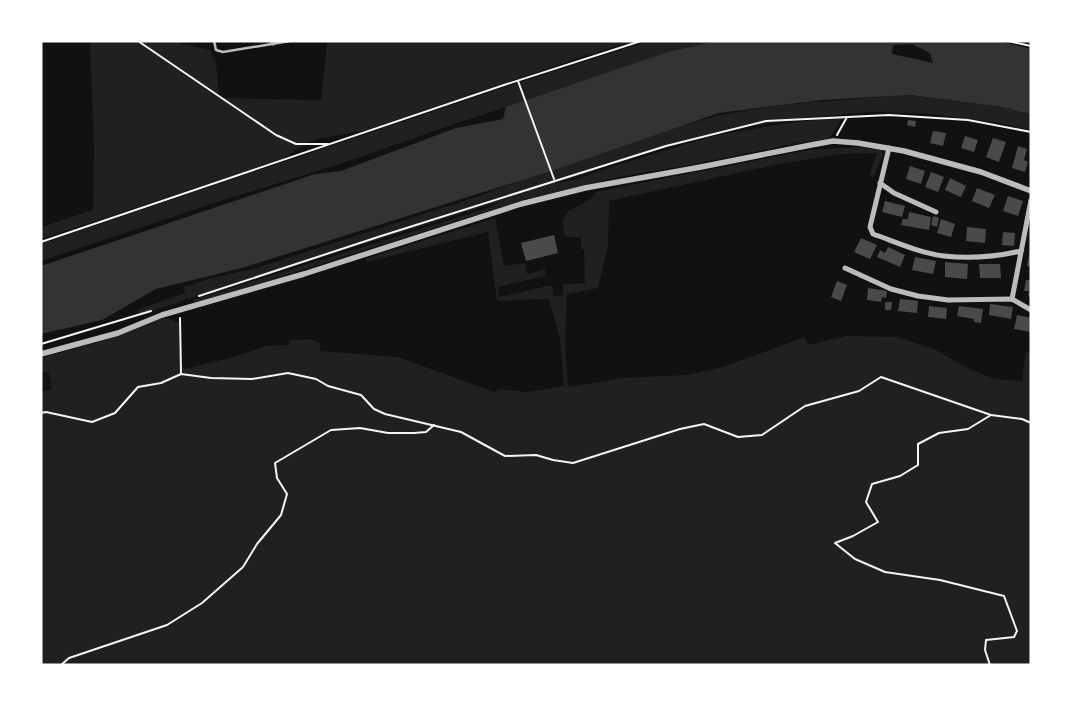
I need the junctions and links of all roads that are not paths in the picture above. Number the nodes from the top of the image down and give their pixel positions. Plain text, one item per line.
1 (214, 41) edge
2 (290, 41) edge
3 (272, 42) edge
4 (889, 148) junction
5 (880, 183) junction
6 (1031, 191) edge
7 (1031, 200) edge
8 (936, 212) dead end
9 (1021, 251) junction
10 (845, 268) dead end
11 (1012, 299) junction
12 (1031, 310) edge
13 (41, 354) edge

1 - 3 lane
2 - 3 lane
4 - 5 street
4 - 6 street
4 - 13 street
5 - 8 street
5 - 9 street
7 - 9 street
9 - 11 street
10 - 11 street
11 - 12 street

